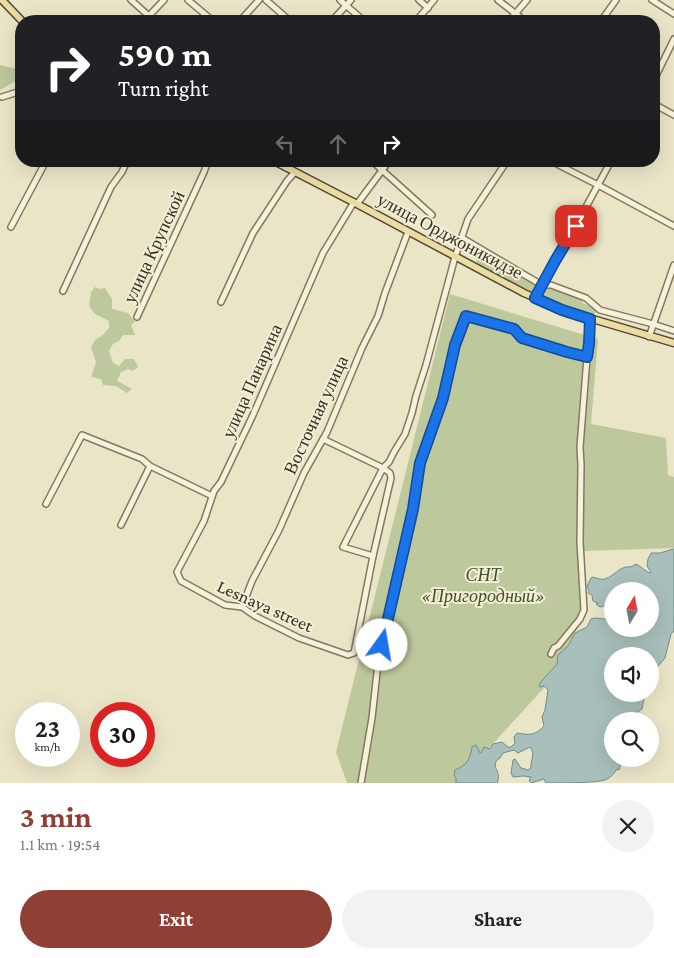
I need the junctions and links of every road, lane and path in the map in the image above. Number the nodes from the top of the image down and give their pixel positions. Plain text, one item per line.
1 (2, 0) edge
2 (131, 0) edge
3 (164, 0) edge
4 (188, 0) edge
5 (259, 0) edge
6 (266, 0) edge
7 (340, 0) edge
8 (351, 0) edge
9 (419, 0) edge
10 (434, 0) edge
11 (498, 0) edge
12 (528, 0) edge
13 (616, 0) edge
14 (652, 0) edge
15 (346, 6) junction
16 (428, 8) junction
17 (516, 14) joint
18 (674, 14) edge
19 (16, 15) edge
20 (142, 15) edge
21 (150, 15) edge
22 (206, 15) edge
23 (245, 15) edge
24 (283, 15) edge
25 (338, 15) edge
26 (357, 15) edge
27 (422, 15) edge
28 (605, 15) edge
29 (674, 39) edge
30 (660, 68) edge
31 (15, 93) edge
32 (2, 97) dead end
33 (660, 107) edge
34 (674, 114) edge
35 (43, 167) edge
36 (125, 167) edge
37 (206, 167) edge
38 (379, 167) edge
39 (384, 167) edge
40 (503, 167) edge
41 (563, 167) edge
42 (608, 167) edge
43 (287, 168) edge
44 (382, 170) junction
45 (295, 172) junction
46 (598, 185) junction
47 (355, 203) junction
48 (432, 215) dead end
49 (674, 226) edge
50 (11, 227) dead end
51 (408, 232) junction
52 (462, 238) junction
53 (455, 257) junction
54 (674, 265) edge
55 (542, 284) junction
56 (63, 291) dead end
57 (535, 298) junction
58 (221, 302) dead end
59 (137, 317) dead end
60 (590, 319) junction
61 (653, 324) junction
62 (674, 331) edge
63 (649, 337) junction
64 (674, 343) edge
65 (587, 357) junction
66 (323, 439) junction
67 (150, 466) junction
68 (383, 468) junction
69 (212, 496) junction
70 (46, 504) dead end
71 (121, 525) dead end
72 (373, 556) junction
73 (177, 572) joint
74 (242, 607) junction
75 (551, 654) dead end
76 (362, 783) edge

1 - 19 main road
2 - 20 street
3 - 21 street
4 - 22 street
5 - 23 street
6 - 24 street
7 - 15 street
8 - 15 street
9 - 16 street
10 - 16 street
11 - 17 street
12 - 17 street
13 - 28 street
14 - 18 street
15 - 25 street
15 - 26 street
16 - 27 street
29 - 30 street
31 - 32 street
33 - 34 street
35 - 50 street
36 - 56 street
37 - 59 street, улица Крупской
38 - 44 street
39 - 44 street, улица Панарина
40 - 52 street
41 - 46 street
42 - 46 street
43 - 45 main road, улица Орджоникидзе
44 - 47 street, улица Панарина
44 - 48 street
45 - 47 main road, улица Орджоникидзе
45 - 58 street
46 - 49 street
46 - 55 street
47 - 51 main road, улица Орджоникидзе
47 - 69 street, улица Панарина
51 - 53 main road, улица Орджоникидзе
51 - 66 street, Восточная улица
52 - 53 street
52 - 55 street
53 - 57 main road, улица Орджоникидзе
53 - 68 street
54 - 61 street
55 - 57 street
55 - 61 street
57 - 60 main road, улица Орджоникидзе
60 - 63 main road, улица Орджоникидзе
60 - 65 street
61 - 62 street
61 - 63 street
63 - 64 main road, улица Орджоникидзе
65 - 75 street
65 - 76 street
66 - 68 street
66 - 74 street, Восточная улица
67 - 69 street
67 - 70 street
67 - 71 street
68 - 72 street
68 - 72 street
69 - 73 street, улица Панарина
72 - 74 street, Lesnaya street
73 - 74 street, Lesnaya street

